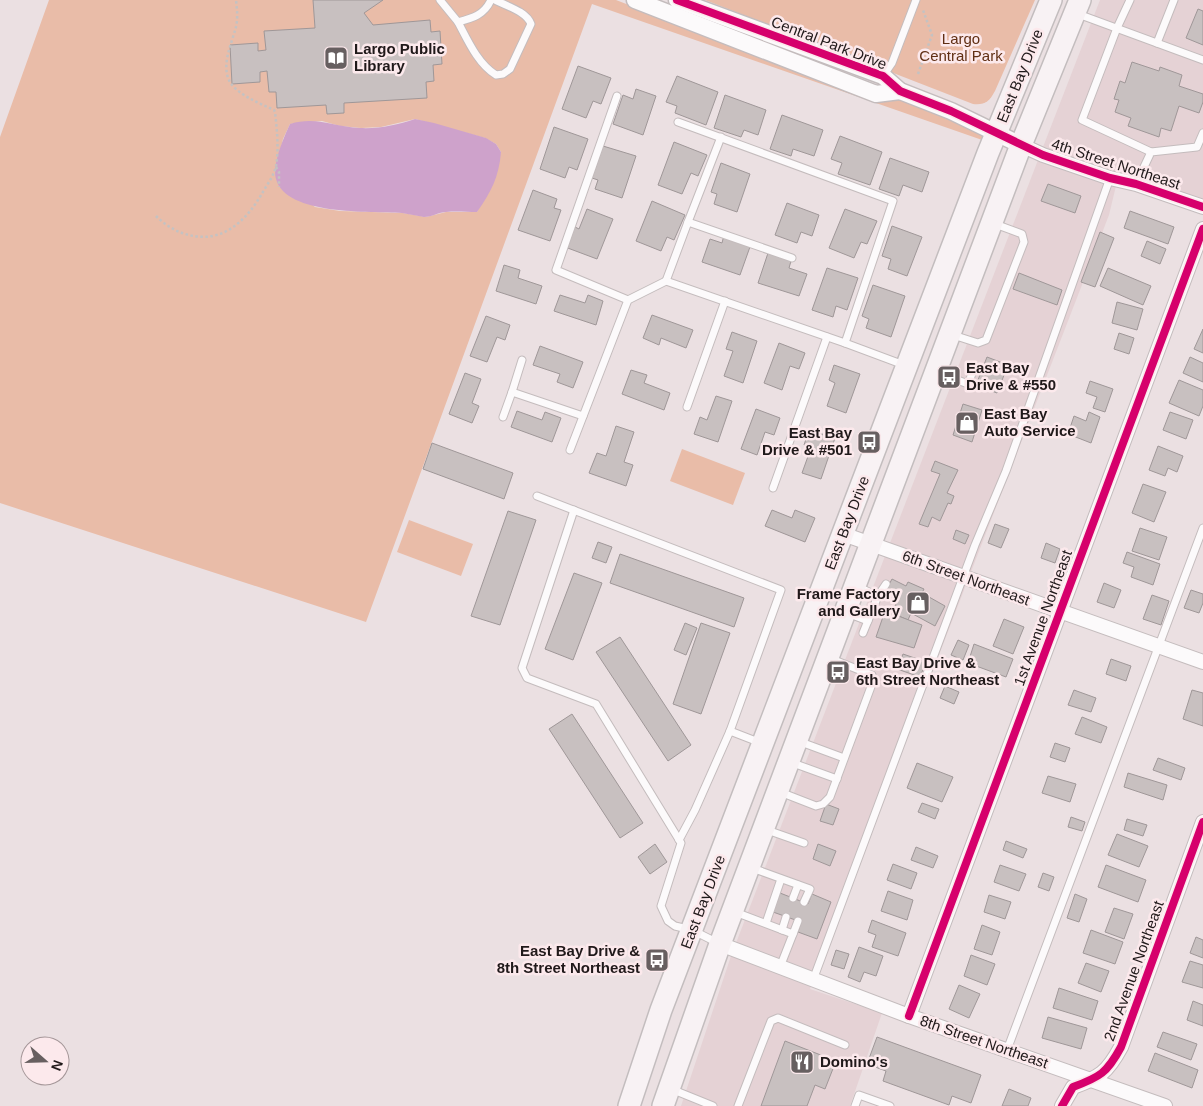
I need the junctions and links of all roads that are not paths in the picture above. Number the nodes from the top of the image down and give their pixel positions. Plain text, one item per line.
1 (440, 0) edge
2 (491, 0) edge
3 (495, 0) edge
4 (636, 0) edge
5 (677, 0) edge
6 (1051, 0) edge
7 (1130, 0) edge
8 (1174, 0) edge
9 (918, 3) edge
10 (1078, 6) edge
11 (458, 22) junction
12 (1117, 28) junction
13 (1157, 43) junction
14 (1203, 60) edge
15 (883, 76) junction
16 (900, 91) junction
17 (617, 96) dead end
18 (678, 122) dead end
19 (997, 133) junction
20 (1203, 133) edge
21 (721, 138) junction
22 (1021, 145) junction
23 (1151, 152) junction
24 (1110, 178) junction
25 (1136, 184) junction
26 (1203, 208) edge
27 (688, 222) junction
28 (992, 223) junction
29 (1203, 229) edge
30 (792, 258) dead end
31 (666, 281) junction
32 (628, 300) junction
33 (725, 301) junction
34 (950, 334) junction
35 (827, 337) junction
36 (845, 343) junction
37 (522, 360) dead end
38 (906, 366) junction
39 (975, 366) dead end
40 (936, 372) junction
41 (512, 392) junction
42 (687, 407) dead end
43 (583, 416) junction
44 (503, 417) dead end
45 (570, 450) dead end
46 (772, 488) dead end
47 (537, 496) dead end
48 (574, 510) junction
49 (1203, 528) edge
50 (843, 534) junction
51 (872, 544) junction
52 (964, 577) junction
53 (886, 584) dead end
54 (856, 586) junction
55 (878, 596) junction
56 (1060, 612) junction
57 (846, 613) junction
58 (868, 621) junction
59 (864, 633) dead end
60 (1158, 646) junction
61 (829, 658) junction
62 (1203, 662) edge
63 (730, 731) junction
64 (798, 740) junction
65 (763, 744) junction
66 (844, 758) junction
67 (790, 761) junction
68 (837, 779) junction
69 (778, 792) junction
70 (1203, 822) edge
71 (764, 829) junction
72 (679, 840) junction
73 (804, 843) dead end
74 (749, 867) junction
75 (781, 879) junction
76 (798, 884) junction
77 (793, 898) dead end
78 (804, 902) dead end
79 (733, 911) junction
80 (786, 917) dead end
81 (798, 921) dead end
82 (766, 922) junction
83 (692, 930) junction
84 (782, 930) junction
85 (793, 934) junction
86 (720, 944) junction
87 (780, 967) junction
88 (813, 980) junction
89 (909, 1016) junction
90 (845, 1045) dead end
91 (1007, 1050) junction
92 (1092, 1080) junction
93 (665, 1097) edge
94 (629, 1106) edge
95 (713, 1106) edge
96 (738, 1106) edge
97 (855, 1106) edge
98 (890, 1106) edge
99 (1062, 1106) edge
100 (1165, 1106) edge

1 - 11 lane
2 - 11 lane
3 - 11 lane
4 - 16 street, Central Park Drive
5 - 15 street, Central Park Drive
6 - 19 main road, East Bay Drive
7 - 12 lane
8 - 13 lane
9 - 15 lane
10 - 12 lane
10 - 22 main road, East Bay Drive
12 - 13 lane
12 - 23 lane
13 - 14 lane
15 - 16 street, Central Park Drive
16 - 19 street, Central Park Drive
17 - 32 lane
18 - 21 lane
19 - 22 street, Central Park Drive
19 - 38 main road, East Bay Drive
20 - 23 lane
21 - 27 lane
21 - 36 lane
22 - 24 street, 4th Street Northeast
22 - 28 main road, East Bay Drive
23 - 25 lane
24 - 25 street, 4th Street Northeast
24 - 52 lane
25 - 26 street, 4th Street Northeast
27 - 30 lane
27 - 31 lane
28 - 34 main road, East Bay Drive
28 - 34 lane
29 - 56 street, 1st Avenue Northeast
31 - 32 lane
31 - 33 lane
32 - 43 lane
33 - 35 lane
33 - 42 lane
34 - 40 main road, East Bay Drive
35 - 36 lane
35 - 46 lane
36 - 38 lane
37 - 41 lane
38 - 50 main road, East Bay Drive
39 - 40 lane
40 - 51 main road, East Bay Drive
41 - 43 lane
41 - 44 lane
43 - 45 lane
47 - 48 lane
48 - 63 lane
48 - 72 lane
49 - 60 lane
50 - 51 street, 6th Street Northeast
50 - 65 main road, East Bay Drive
51 - 52 street, 6th Street Northeast
51 - 54 main road, East Bay Drive
52 - 56 street, 6th Street Northeast
52 - 88 lane
53 - 55 lane
54 - 55 lane
54 - 57 main road, East Bay Drive
55 - 58 lane
56 - 60 street, 6th Street Northeast
56 - 89 street, 1st Avenue Northeast
57 - 58 lane
57 - 61 main road, East Bay Drive
58 - 59 lane
60 - 62 street, 6th Street Northeast
60 - 91 lane
61 - 64 main road, East Bay Drive
61 - 66 lane
63 - 65 lane
63 - 72 lane
64 - 66 lane
64 - 67 main road, East Bay Drive
65 - 83 main road, East Bay Drive
66 - 68 lane
67 - 68 lane
67 - 69 main road, East Bay Drive
68 - 69 lane
69 - 71 main road, East Bay Drive
70 - 92 street, 2nd Avenue Northeast
71 - 73 lane
71 - 74 main road, East Bay Drive
72 - 83 lane
74 - 75 lane
74 - 79 main road, East Bay Drive
75 - 76 lane
75 - 82 lane
76 - 77 lane
76 - 78 lane
79 - 82 lane
79 - 86 main road, East Bay Drive
80 - 84 lane
81 - 85 lane
82 - 84 lane
83 - 86 lane
83 - 94 main road, East Bay Drive
84 - 85 lane
85 - 87 lane
86 - 87 street, 8th Street Northeast
86 - 93 main road, East Bay Drive
87 - 88 street, 8th Street Northeast
88 - 89 street, 8th Street Northeast
89 - 91 street, 8th Street Northeast
90 - 96 lane
91 - 92 street, 8th Street Northeast
92 - 99 street, 2nd Avenue Northeast
92 - 100 street, 8th Street Northeast
93 - 95 lane
97 - 98 lane

